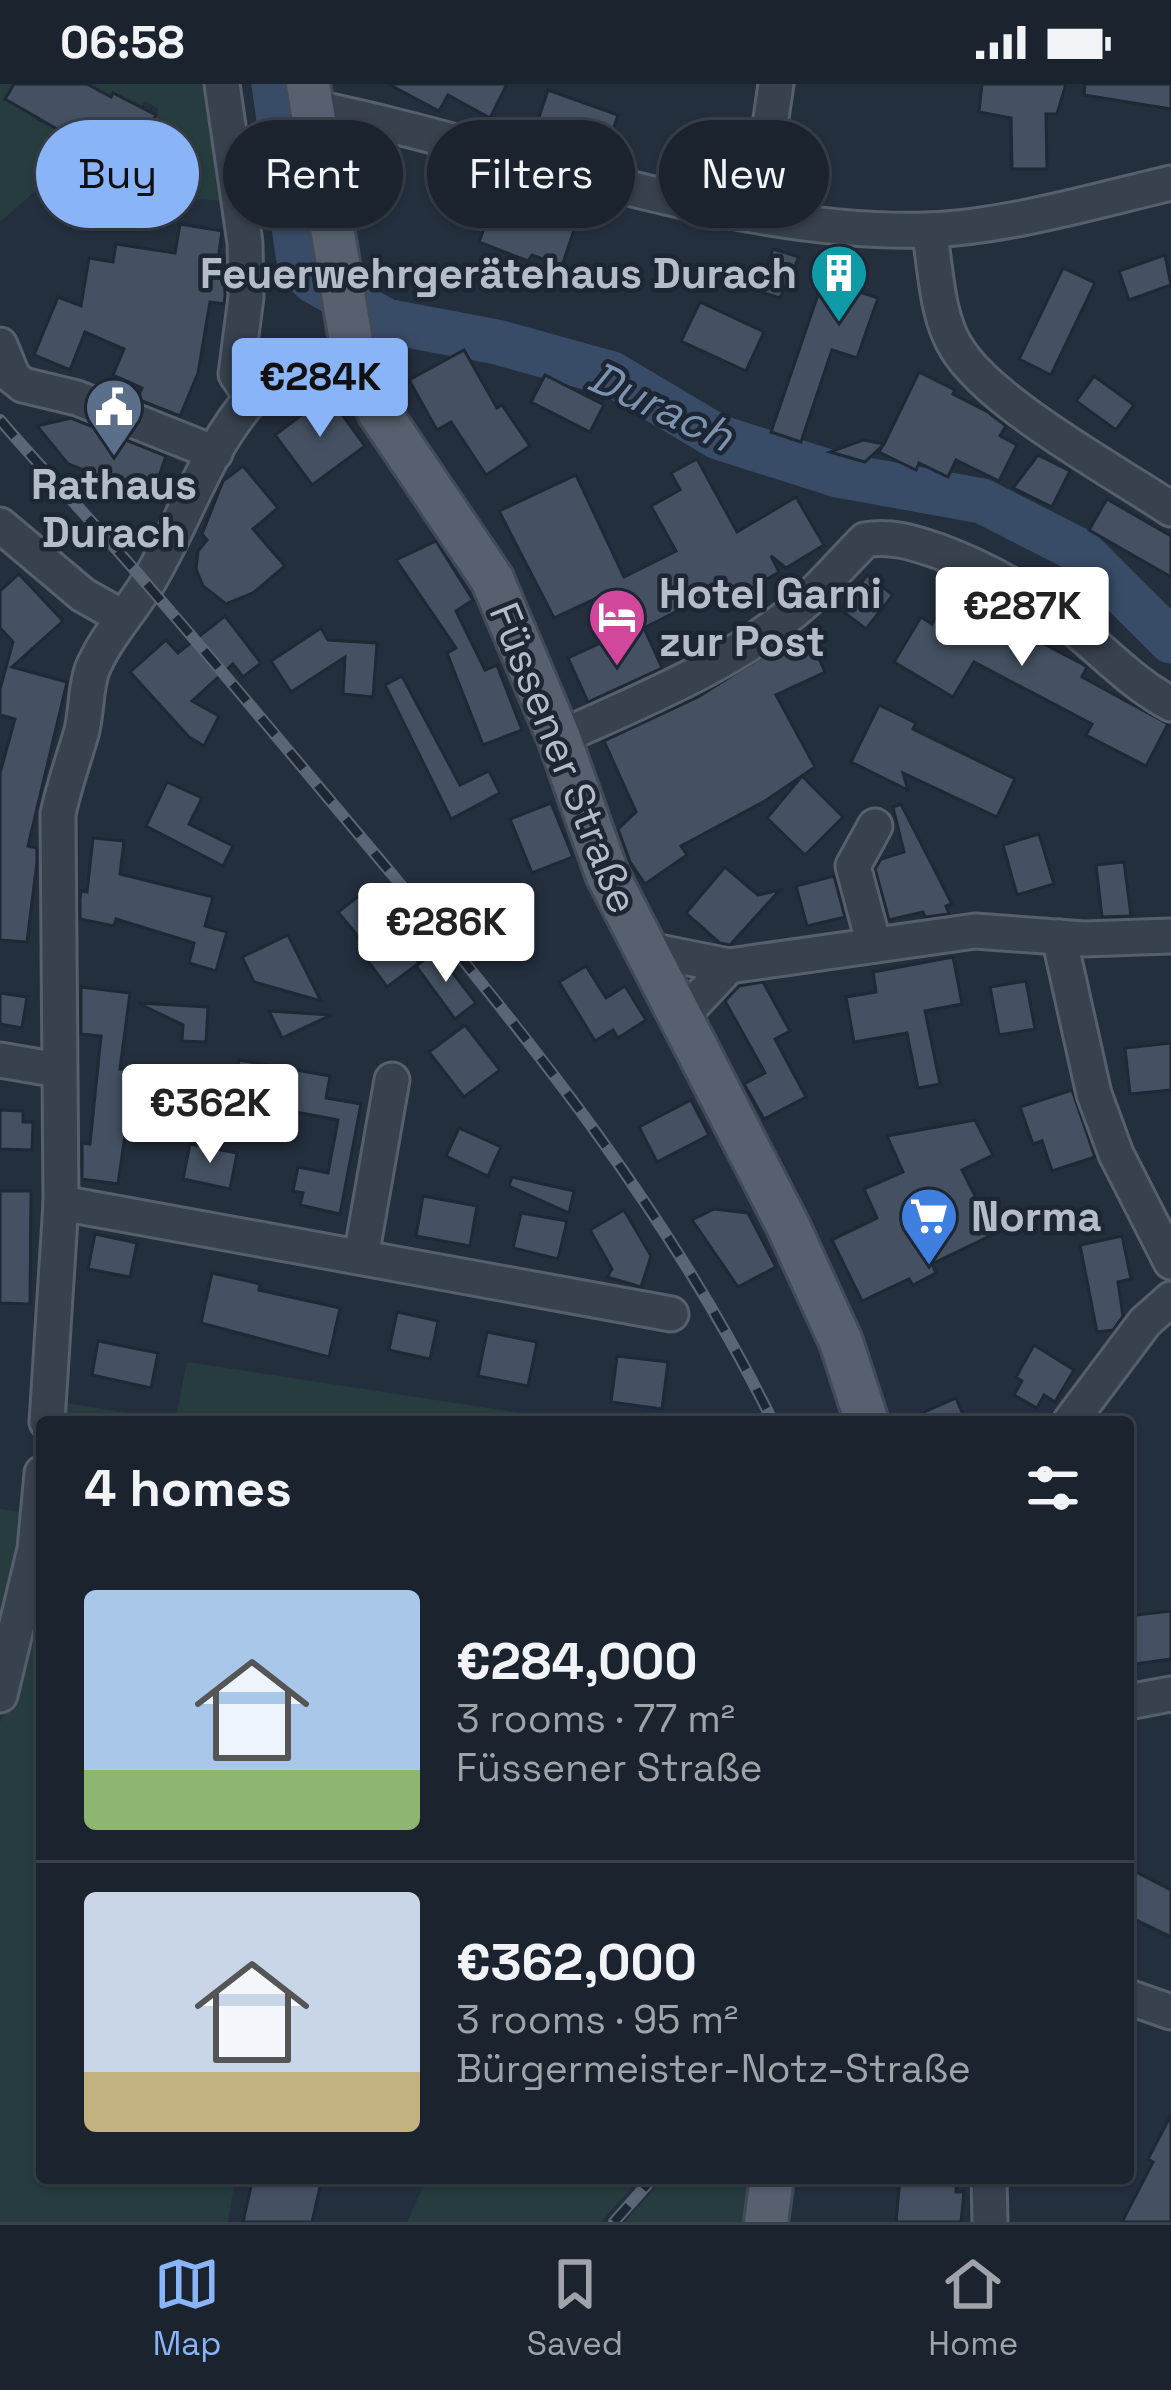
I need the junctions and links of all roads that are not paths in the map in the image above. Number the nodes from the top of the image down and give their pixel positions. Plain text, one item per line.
1 (222, 84) edge
2 (776, 84) edge
3 (309, 95) edge
4 (771, 120) edge
5 (1171, 183) edge
6 (659, 188) edge
7 (829, 223) edge
8 (929, 230) junction
9 (348, 332) junction
10 (0, 345) edge
11 (252, 398) junction
12 (214, 453) junction
13 (1171, 509) edge
14 (0, 525) edge
15 (122, 617) junction
16 (1171, 704) edge
17 (560, 738) junction
18 (874, 826) dead end
19 (1171, 936) edge
20 (1059, 938) junction
21 (874, 945) junction
22 (644, 949) junction
23 (729, 966) junction
24 (680, 1017) junction
25 (0, 1060) edge
26 (58, 1070) junction
27 (392, 1080) dead end
28 (61, 1203) junction
29 (361, 1257) junction
30 (1171, 1262) edge
31 (1171, 1299) edge
32 (671, 1314) dead end
33 (47, 1416) edge
34 (865, 1416) edge
35 (1074, 1416) edge
36 (36, 1538) edge
37 (0, 1694) edge
38 (1171, 1694) edge
39 (1134, 1701) edge
40 (1134, 1998) edge
41 (1171, 2012) edge
42 (771, 2184) edge
43 (989, 2184) edge
44 (766, 2222) edge
45 (990, 2222) edge

1 - 11 street
2 - 4 street
3 - 6 street
3 - 9 main road, Füssener Straße
5 - 8 street
7 - 8 street
8 - 13 street
9 - 11 street
9 - 17 main road, Füssener Straße
10 - 12 street
11 - 12 street
12 - 15 street
14 - 15 street
15 - 26 street
16 - 17 street
17 - 22 main road, Füssener Straße
18 - 21 street
19 - 20 street
20 - 21 street
20 - 30 street
21 - 23 street
22 - 23 street
22 - 24 main road, Füssener Straße
23 - 24 street
24 - 34 main road, Füssener Straße
25 - 26 street
26 - 28 street
27 - 29 street
28 - 29 street
28 - 33 street
29 - 32 street
31 - 35 street
36 - 37 street
38 - 39 street
40 - 41 street
42 - 44 main road
43 - 45 street

